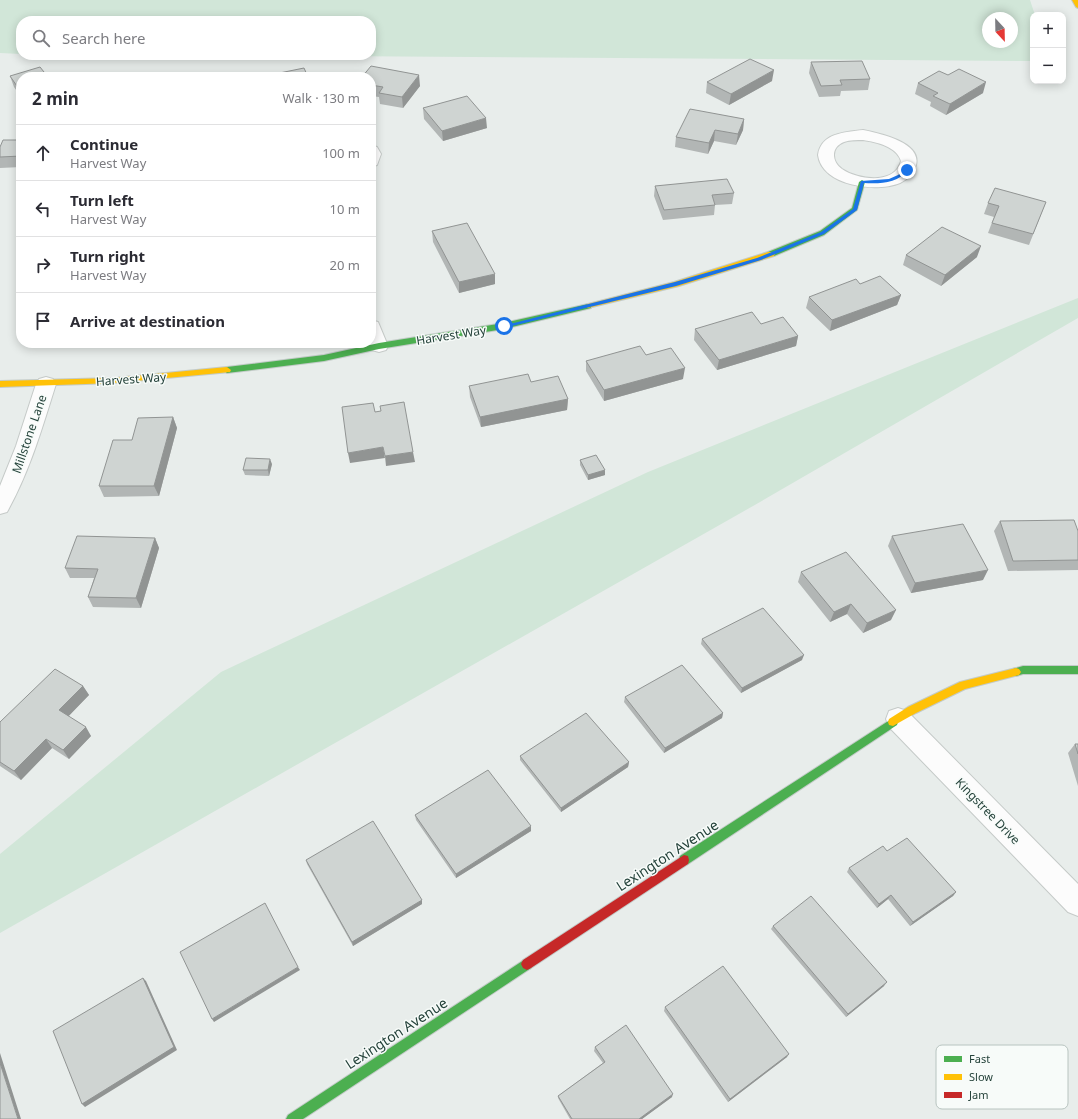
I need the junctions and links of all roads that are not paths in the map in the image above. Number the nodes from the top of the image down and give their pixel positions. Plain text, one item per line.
1 (1075, 0) edge
2 (1078, 6) edge
3 (862, 182) junction
4 (376, 338) edge
5 (379, 346) junction
6 (376, 347) edge
7 (370, 348) edge
8 (0, 384) edge
9 (46, 384) junction
10 (0, 506) edge
11 (1078, 670) edge
12 (898, 719) junction
13 (1078, 903) edge
14 (292, 1119) edge

1 - 2 street
3 - 3 street
3 - 5 street, Harvest Way
4 - 5 street
5 - 6 street, Harvest Way
7 - 9 street, Harvest Way
8 - 9 street, Harvest Way
9 - 10 street, Millstone Lane
11 - 12 street, Lexington Avenue
12 - 13 street, Kingstree Drive
12 - 14 street, Lexington Avenue

